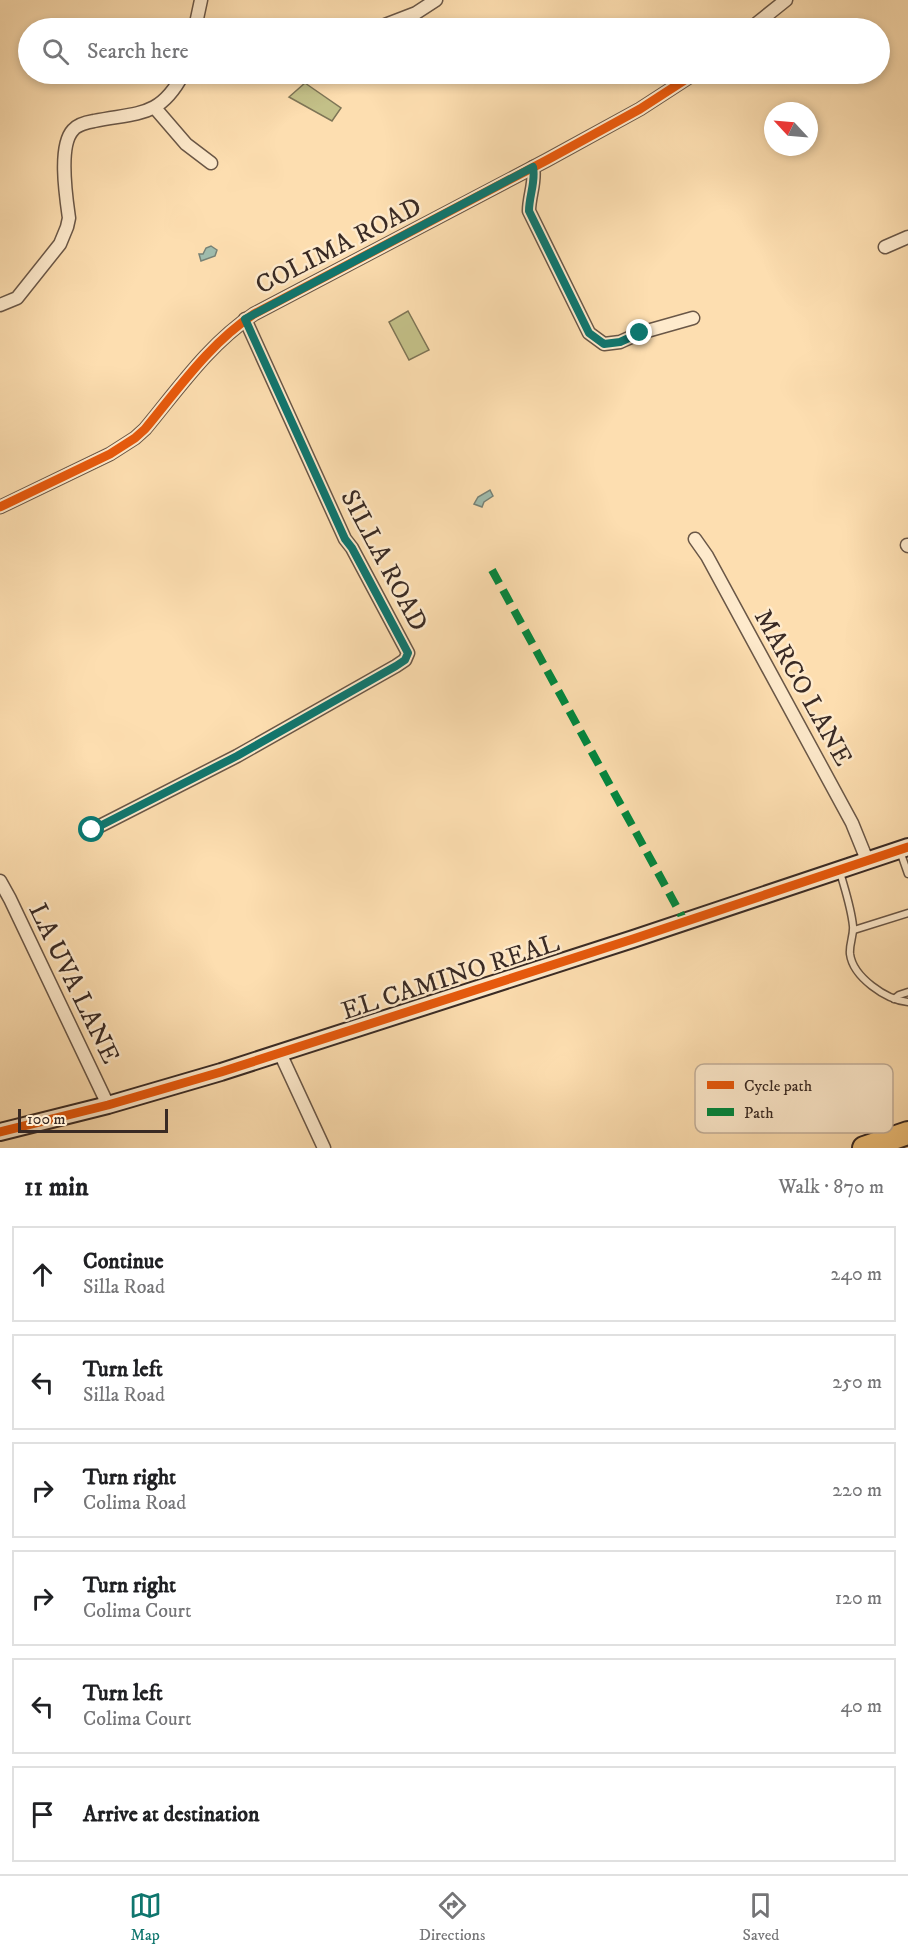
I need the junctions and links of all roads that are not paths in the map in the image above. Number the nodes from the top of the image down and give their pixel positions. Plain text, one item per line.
1 (201, 0) edge
2 (436, 0) edge
3 (786, 0) edge
4 (197, 18) edge
5 (403, 18) edge
6 (764, 18) edge
7 (178, 84) edge
8 (678, 84) edge
9 (155, 108) junction
10 (211, 163) dead end
11 (533, 167) junction
12 (908, 237) edge
13 (885, 247) dead end
14 (0, 305) edge
15 (693, 318) dead end
16 (245, 319) junction
17 (0, 507) edge
18 (694, 539) dead end
19 (92, 830) dead end
20 (904, 849) edge
21 (867, 860) junction
22 (839, 870) junction
23 (908, 874) edge
24 (0, 881) edge
25 (908, 913) edge
26 (854, 930) junction
27 (908, 992) edge
28 (894, 999) junction
29 (908, 1002) edge
30 (280, 1053) junction
31 (108, 1105) junction
32 (0, 1132) edge
33 (908, 1133) edge
34 (324, 1148) edge
35 (864, 1148) edge

1 - 4 street
2 - 5 street
3 - 6 street
7 - 9 street
8 - 11 street, COLIMA ROAD
9 - 10 street
9 - 14 street
11 - 15 street
11 - 16 street, COLIMA ROAD
12 - 13 street
16 - 17 street, COLIMA ROAD
16 - 19 street, SILLA ROAD
18 - 21 street, MARCO LANE
20 - 21 main road, EL CAMINO REAL
20 - 23 lane
21 - 22 main road, EL CAMINO REAL
22 - 26 lane
22 - 30 main road, EL CAMINO REAL
24 - 31 street, LA UVA LANE
25 - 26 lane
26 - 28 lane
27 - 28 lane
28 - 29 lane
30 - 31 main road, EL CAMINO REAL
30 - 34 street
31 - 32 main road, EL CAMINO REAL
33 - 35 highway

